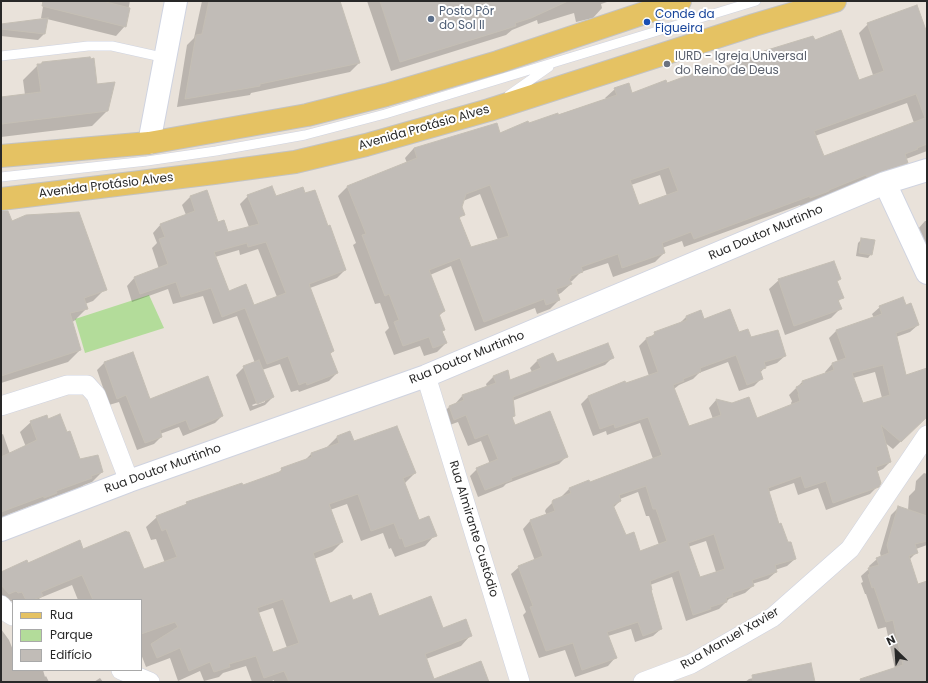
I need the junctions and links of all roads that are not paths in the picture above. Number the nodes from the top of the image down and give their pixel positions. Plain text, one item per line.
1 (176, 1) edge
2 (680, 1) edge
3 (756, 1) edge
4 (835, 1) edge
5 (1, 56) edge
6 (166, 58) junction
7 (498, 62) junction
8 (555, 62) junction
9 (489, 110) junction
10 (149, 143) junction
11 (1, 156) edge
12 (927, 170) edge
13 (1, 177) edge
14 (886, 183) junction
15 (1, 199) edge
16 (927, 273) edge
17 (426, 376) junction
18 (1, 406) edge
19 (927, 435) edge
20 (129, 481) junction
21 (1, 530) edge
22 (1, 605) edge
23 (12, 615) edge
24 (123, 671) edge
25 (150, 682) edge
26 (520, 682) edge
27 (643, 682) edge

1 - 6 street
2 - 7 main road
3 - 8 lane
4 - 9 main road, Avenida Protásio Alves
5 - 6 lane
6 - 10 street
7 - 8 lane
7 - 10 main road
8 - 9 lane
8 - 13 lane
9 - 15 main road, Avenida Protásio Alves
10 - 11 main road
12 - 14 street, Rua Doutor Murtinho
14 - 16 street
14 - 17 street, Rua Doutor Murtinho
17 - 20 street, Rua Doutor Murtinho
17 - 26 street, Rua Almirante Custódio
18 - 20 street
19 - 27 street, Rua Manuel Xavier
20 - 21 street, Rua Doutor Murtinho
22 - 23 street
24 - 25 street

